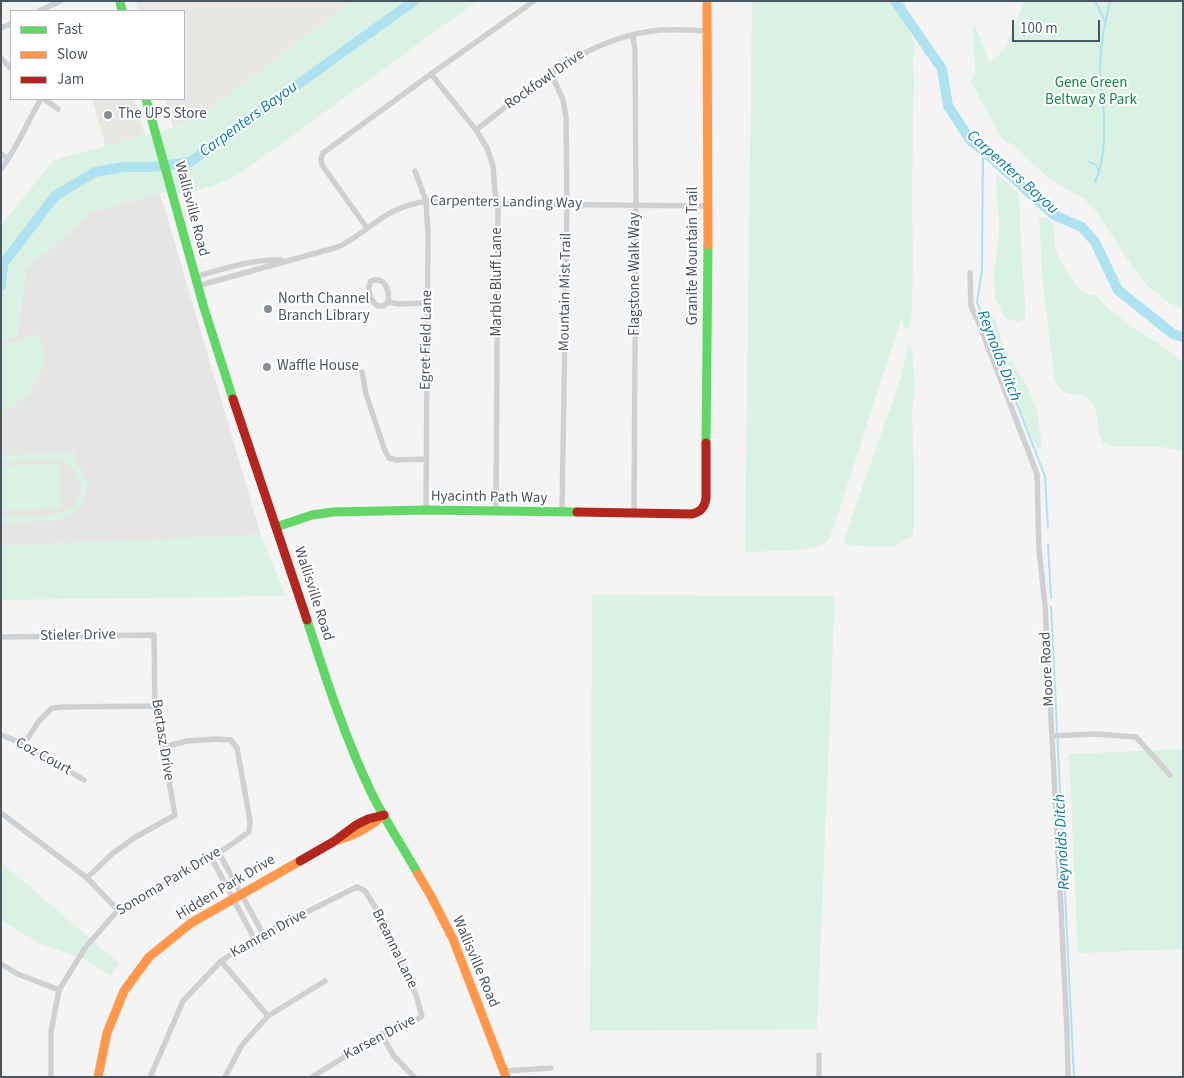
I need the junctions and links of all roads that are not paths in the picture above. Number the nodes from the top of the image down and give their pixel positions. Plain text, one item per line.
1 (61, 1) edge
2 (534, 1) edge
3 (707, 1) edge
4 (41, 10) edge
5 (707, 31) junction
6 (633, 35) junction
7 (1, 58) edge
8 (10, 68) edge
9 (431, 74) junction
10 (549, 74) junction
11 (42, 100) edge
12 (45, 100) edge
13 (146, 100) edge
14 (58, 108) dead end
15 (476, 130) junction
16 (1, 154) edge
17 (8, 159) junction
18 (1, 169) edge
19 (415, 171) dead end
20 (426, 201) junction
21 (498, 204) junction
22 (567, 205) junction
23 (636, 205) junction
24 (708, 206) junction
25 (367, 228) junction
26 (288, 260) junction
27 (970, 273) dead end
28 (196, 281) junction
29 (388, 302) junction
30 (428, 303) junction
31 (362, 372) dead end
32 (426, 459) junction
33 (426, 510) junction
34 (702, 510) joint
35 (496, 512) junction
36 (562, 513) junction
37 (634, 513) junction
38 (276, 527) junction
39 (154, 635) joint
40 (1, 637) edge
41 (155, 706) junction
42 (1, 734) edge
43 (1052, 736) junction
44 (24, 744) junction
45 (163, 747) junction
46 (1170, 775) dead end
47 (84, 780) dead end
48 (1, 812) edge
49 (384, 815) junction
50 (220, 853) junction
51 (211, 857) junction
52 (86, 878) junction
53 (357, 887) joint
54 (242, 893) junction
55 (233, 898) junction
56 (118, 910) junction
57 (263, 934) junction
58 (255, 940) junction
59 (221, 961) junction
60 (1, 964) edge
61 (325, 980) dead end
62 (59, 990) junction
63 (268, 1016) junction
64 (422, 1016) joint
65 (381, 1034) junction
66 (819, 1055) dead end
67 (551, 1068) dead end
68 (505, 1074) edge
69 (152, 1075) dead end
70 (51, 1077) edge
71 (98, 1077) edge
72 (225, 1077) edge
73 (312, 1077) edge
74 (414, 1077) edge
75 (819, 1077) edge
76 (1068, 1077) edge

1 - 4 street
2 - 9 street
3 - 5 street, Granite Mountain Trail
5 - 6 street, Rockfowl Drive
5 - 24 street, Granite Mountain Trail
6 - 10 street, Rockfowl Drive
6 - 23 street, Flagstone Walk Way
7 - 8 street
9 - 15 street, Marble Bluff Lane
9 - 25 street
10 - 15 street, Rockfowl Drive
10 - 22 street, Mountain Mist Trail
11 - 17 street
12 - 14 street
13 - 28 street, Wallisville Road
15 - 21 street, Marble Bluff Lane
16 - 17 street
17 - 18 street
19 - 20 street, Egret Field Lane
20 - 21 street, Carpenters Landing Way
20 - 25 street, Carpenters Landing Way
20 - 30 street, Egret Field Lane
21 - 22 street, Carpenters Landing Way
21 - 35 street, Marble Bluff Lane
22 - 23 street, Carpenters Landing Way
22 - 36 street, Mountain Mist Trail
23 - 24 street, Carpenters Landing Way
23 - 37 street, Flagstone Walk Way
24 - 34 street, Granite Mountain Trail
25 - 26 street, Carpenters Landing Way
26 - 28 street, Carpenters Landing Way
26 - 28 street, Carpenters Landing Way
27 - 43 street, Moore Road
28 - 38 street, Wallisville Road
29 - 29 street
29 - 30 street
30 - 32 street, Egret Field Lane
31 - 32 street
32 - 33 street, Egret Field Lane
33 - 35 street, Hyacinth Path Way
33 - 38 street, Hyacinth Path Way
34 - 37 street, Hyacinth Path Way
35 - 36 street, Hyacinth Path Way
36 - 37 street, Hyacinth Path Way
38 - 49 street, Wallisville Road
39 - 40 street, Stieler Drive
39 - 41 street, Bertasz Drive
41 - 44 street
41 - 45 street, Bertasz Drive
42 - 44 street, Coz Court
43 - 46 street
43 - 76 street, Moore Road
44 - 47 street, Coz Court
45 - 50 street, Sonoma Park Drive
45 - 52 street, Bertasz Drive
48 - 52 street
49 - 54 street, Hidden Park Drive
49 - 68 street, Wallisville Road
50 - 51 street, Sonoma Park Drive
50 - 54 street
51 - 55 street
51 - 56 street, Sonoma Park Drive
52 - 56 street
53 - 57 street, Kamren Drive
53 - 64 street, Breanna Lane
54 - 55 street, Hidden Park Drive
54 - 57 street
55 - 58 street
55 - 71 street, Hidden Park Drive
56 - 62 street, Sonoma Park Drive
57 - 58 street, Kamren Drive
58 - 59 street, Kamren Drive
59 - 63 street
59 - 69 street, Kamren Drive
60 - 62 street
61 - 63 street
62 - 70 street, Sonoma Park Drive
63 - 72 street
64 - 65 street, Karsen Drive
65 - 73 street, Karsen Drive
65 - 74 street
66 - 75 street
67 - 68 street

